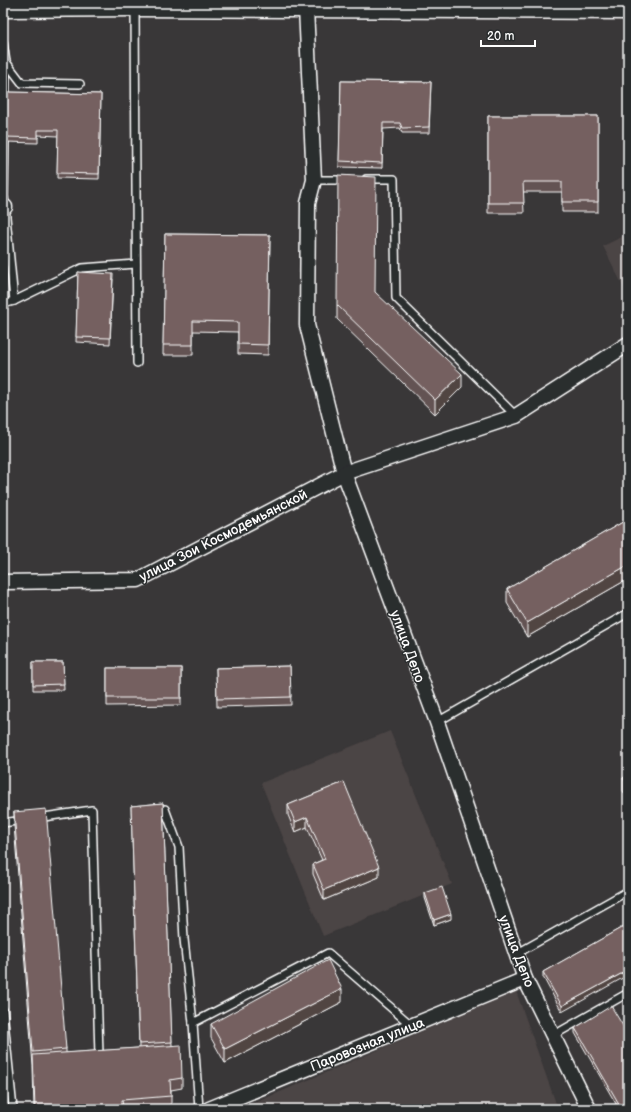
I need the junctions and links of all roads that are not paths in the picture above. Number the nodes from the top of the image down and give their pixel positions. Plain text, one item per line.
1 (135, 6) junction
2 (3, 7) edge
3 (306, 8) junction
4 (628, 9) edge
5 (3, 42) edge
6 (6, 62) junction
7 (80, 84) dead end
8 (314, 180) junction
9 (4, 207) edge
10 (136, 264) junction
11 (14, 301) junction
12 (3, 304) edge
13 (628, 344) edge
14 (137, 363) dead end
15 (516, 416) junction
16 (344, 473) junction
17 (3, 582) edge
18 (628, 613) edge
19 (437, 722) junction
20 (166, 810) dead end
21 (3, 823) edge
22 (628, 891) edge
23 (516, 954) junction
24 (525, 979) junction
25 (627, 995) edge
26 (3, 1010) edge
27 (193, 1023) junction
28 (412, 1025) junction
29 (554, 1035) junction
30 (99, 1055) edge
31 (13, 1109) edge
32 (199, 1109) edge
33 (209, 1109) edge
34 (590, 1109) edge

1 - 2 main road
1 - 3 main road
1 - 10 lane
3 - 4 main road
3 - 8 street, улица Депо
5 - 6 lane
6 - 7 lane
6 - 9 lane
8 - 15 lane
8 - 16 street, улица Депо
9 - 11 lane
10 - 11 lane
10 - 14 lane
11 - 12 lane
13 - 15 street
15 - 16 street
16 - 17 street, улица Зои Космодемьянской
16 - 19 street, улица Депо
18 - 19 lane
19 - 23 street, улица Депо
20 - 27 lane
21 - 30 lane
22 - 23 lane
23 - 24 street, улица Депо
24 - 28 street, Паровозная улица
24 - 29 street, улица Депо
25 - 29 lane
26 - 31 lane
27 - 28 lane
27 - 32 lane
28 - 33 street, Паровозная улица
29 - 34 street, улица Депо

